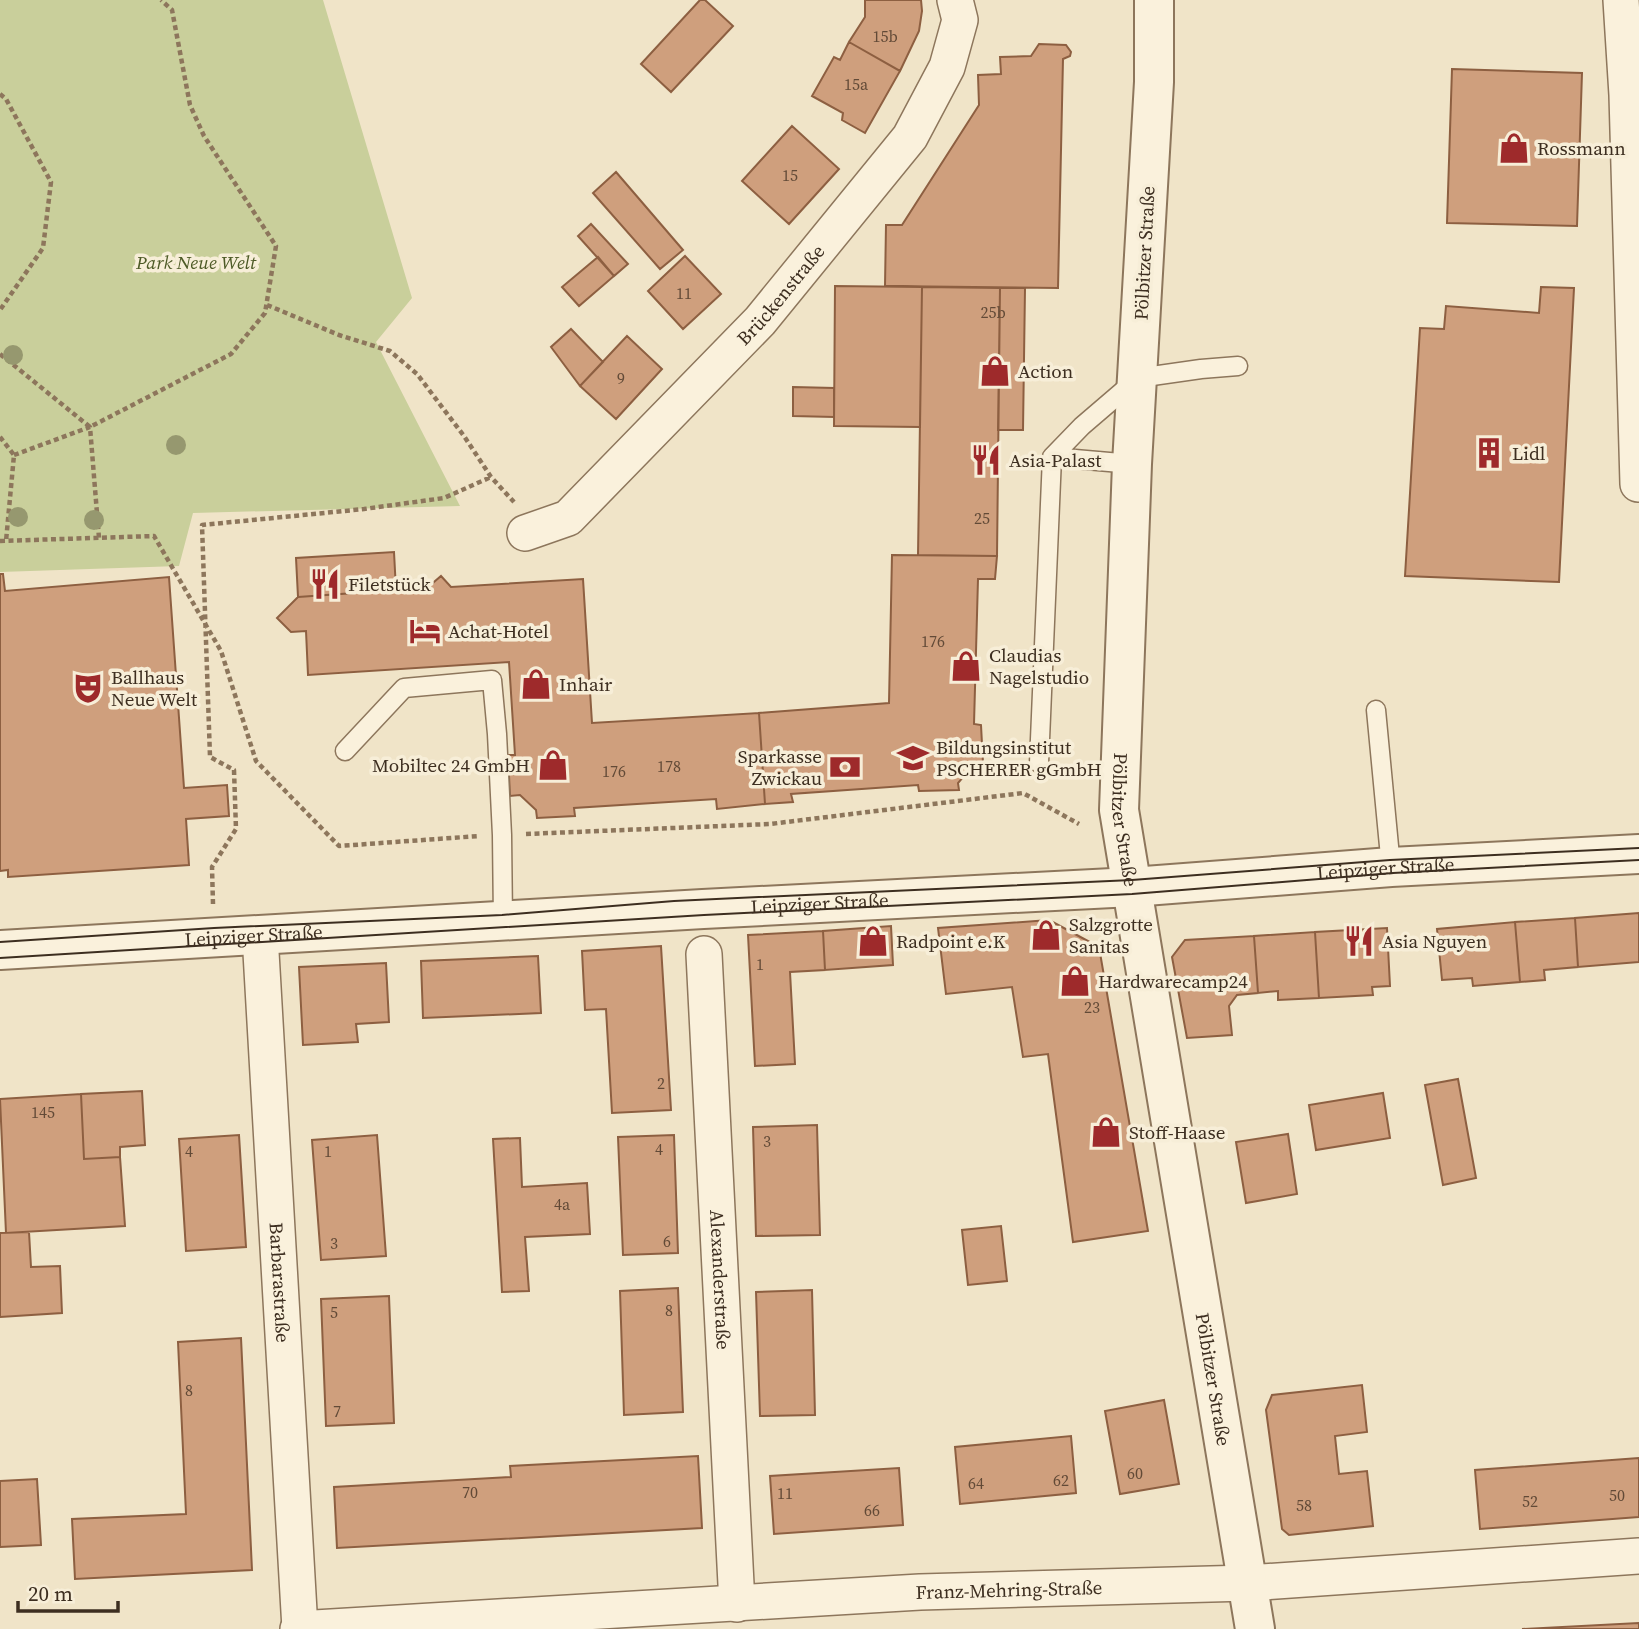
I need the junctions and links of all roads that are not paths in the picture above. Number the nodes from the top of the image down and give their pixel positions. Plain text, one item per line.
1 (955, 0) edge
2 (1154, 0) edge
3 (1620, 0) edge
4 (1238, 366) dead end
5 (1138, 378) junction
6 (1052, 457) junction
7 (1132, 464) junction
8 (1639, 484) edge
9 (1639, 496) edge
10 (525, 533) road end
11 (1376, 710) dead end
12 (345, 751) dead end
13 (1039, 763) dead end
14 (1639, 854) edge
15 (1391, 867) junction
16 (1132, 887) junction
17 (503, 920) junction
18 (260, 935) junction
19 (0, 950) edge
20 (704, 954) dead end
21 (1639, 1556) edge
22 (1248, 1583) junction
23 (737, 1604) junction
24 (379, 1627) edge
25 (299, 1629) edge
26 (1255, 1629) edge

1 - 10 street, Brückenstraße
2 - 5 street, Pölbitzer Straße
3 - 8 street
4 - 5 lane
5 - 6 lane
5 - 7 street, Pölbitzer Straße
6 - 7 lane
6 - 13 lane
7 - 16 street, Pölbitzer Straße
8 - 9 lane
11 - 15 lane
12 - 17 lane
14 - 15 street, Leipziger Straße
15 - 16 street, Leipziger Straße
16 - 17 street, Leipziger Straße
16 - 22 street, Pölbitzer Straße
17 - 18 street, Leipziger Straße
18 - 19 street, Leipziger Straße
18 - 25 street, Barbarastraße
20 - 23 street, Alexanderstraße
21 - 22 street, Franz-Mehring-Straße
22 - 23 street, Franz-Mehring-Straße
22 - 26 street, Pölbitzer Straße
23 - 24 street, Franz-Mehring-Straße
24 - 25 street, Franz-Mehring-Straße

